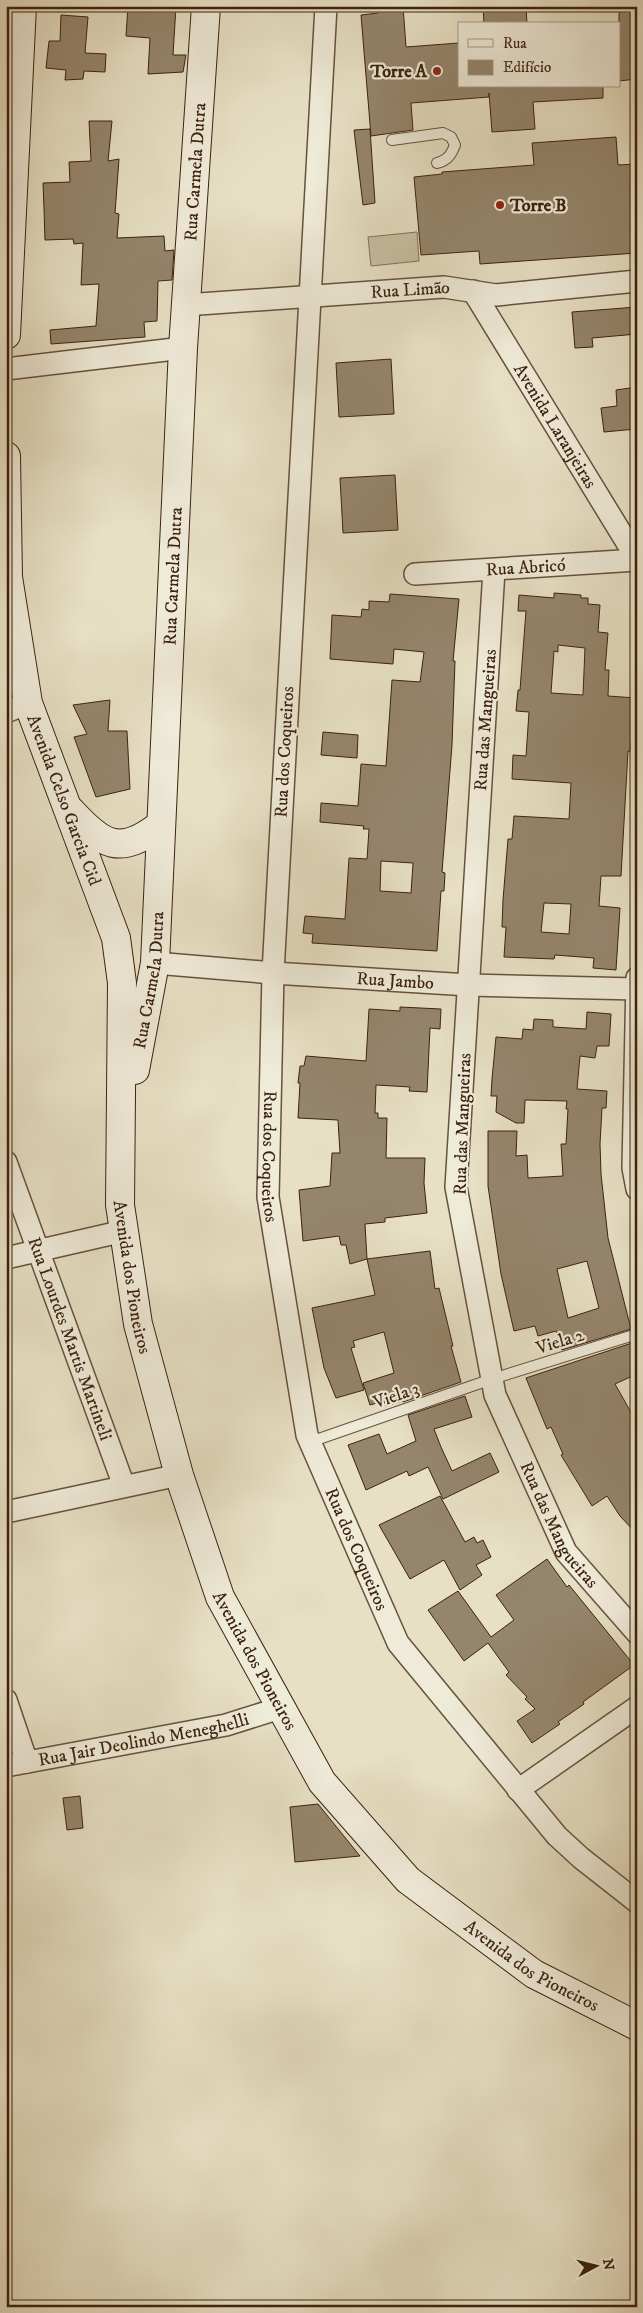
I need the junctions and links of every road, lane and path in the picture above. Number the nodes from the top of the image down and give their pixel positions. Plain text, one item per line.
1 (22, 6) edge
2 (206, 6) edge
3 (326, 6) edge
4 (392, 140) dead end
5 (437, 162) dead end
6 (637, 281) edge
7 (473, 292) junction
8 (310, 296) junction
9 (185, 305) junction
10 (6, 335) edge
11 (183, 348) junction
12 (6, 369) edge
13 (6, 456) edge
14 (637, 559) edge
15 (494, 570) junction
16 (415, 574) dead end
17 (17, 708) edge
18 (65, 804) junction
19 (160, 825) junction
20 (116, 938) junction
21 (155, 963) junction
22 (273, 974) junction
23 (469, 985) junction
24 (636, 985) edge
25 (122, 1143) junction
26 (6, 1162) edge
27 (637, 1189) edge
28 (124, 1231) junction
29 (39, 1252) junction
30 (6, 1258) edge
31 (637, 1334) edge
32 (492, 1380) junction
33 (310, 1442) junction
34 (179, 1475) junction
35 (124, 1486) junction
36 (6, 1512) edge
37 (637, 1633) edge
38 (6, 1700) edge
39 (637, 1707) edge
40 (280, 1708) junction
41 (16, 1764) edge
42 (518, 1790) junction
43 (637, 1902) edge
44 (637, 2026) edge

1 - 10 main road
2 - 9 main road, Rua Carmela Dutra
3 - 8 street, Rua dos Coqueiros
4 - 5 lane
6 - 7 street, Rua Limão
7 - 8 street, Rua Limão
7 - 14 street, Avenida Laranjeiras
8 - 9 street, Rua Limão
8 - 22 street, Rua dos Coqueiros
9 - 11 main road, Rua Carmela Dutra
11 - 12 street
11 - 19 main road, Rua Carmela Dutra
13 - 17 main road, Avenida Celso Garcia Cid
14 - 15 street, Rua Abricó
15 - 16 street, Rua Abricó
15 - 23 street, Rua das Mangueiras
17 - 18 main road, Avenida Celso Garcia Cid
18 - 19 main road
18 - 20 main road, Avenida Celso Garcia Cid
19 - 21 main road, Rua Carmela Dutra
20 - 21 main road
20 - 25 main road, Avenida Celso Garcia Cid
21 - 22 street, Rua Jambo
21 - 25 main road, Rua Carmela Dutra
22 - 23 street, Rua Jambo
22 - 33 street, Rua dos Coqueiros
23 - 24 street, Rua Jambo
23 - 32 street, Rua das Mangueiras
24 - 27 street
25 - 28 main road, Avenida dos Pioneiros
26 - 29 street, Rua Lourdes Martis Martineli
28 - 29 street
28 - 34 main road, Avenida dos Pioneiros
29 - 30 street
29 - 35 street, Rua Lourdes Martis Martineli
31 - 32 lane, Viela 2
32 - 33 lane, Viela 3
32 - 37 street, Rua das Mangueiras
33 - 42 street, Rua dos Coqueiros
34 - 35 street
34 - 40 main road, Avenida dos Pioneiros
35 - 36 street
38 - 41 street
39 - 42 street
40 - 41 street, Rua Jair Deolindo Meneghelli
40 - 44 main road, Avenida dos Pioneiros
42 - 43 street, Rua dos Coqueiros

